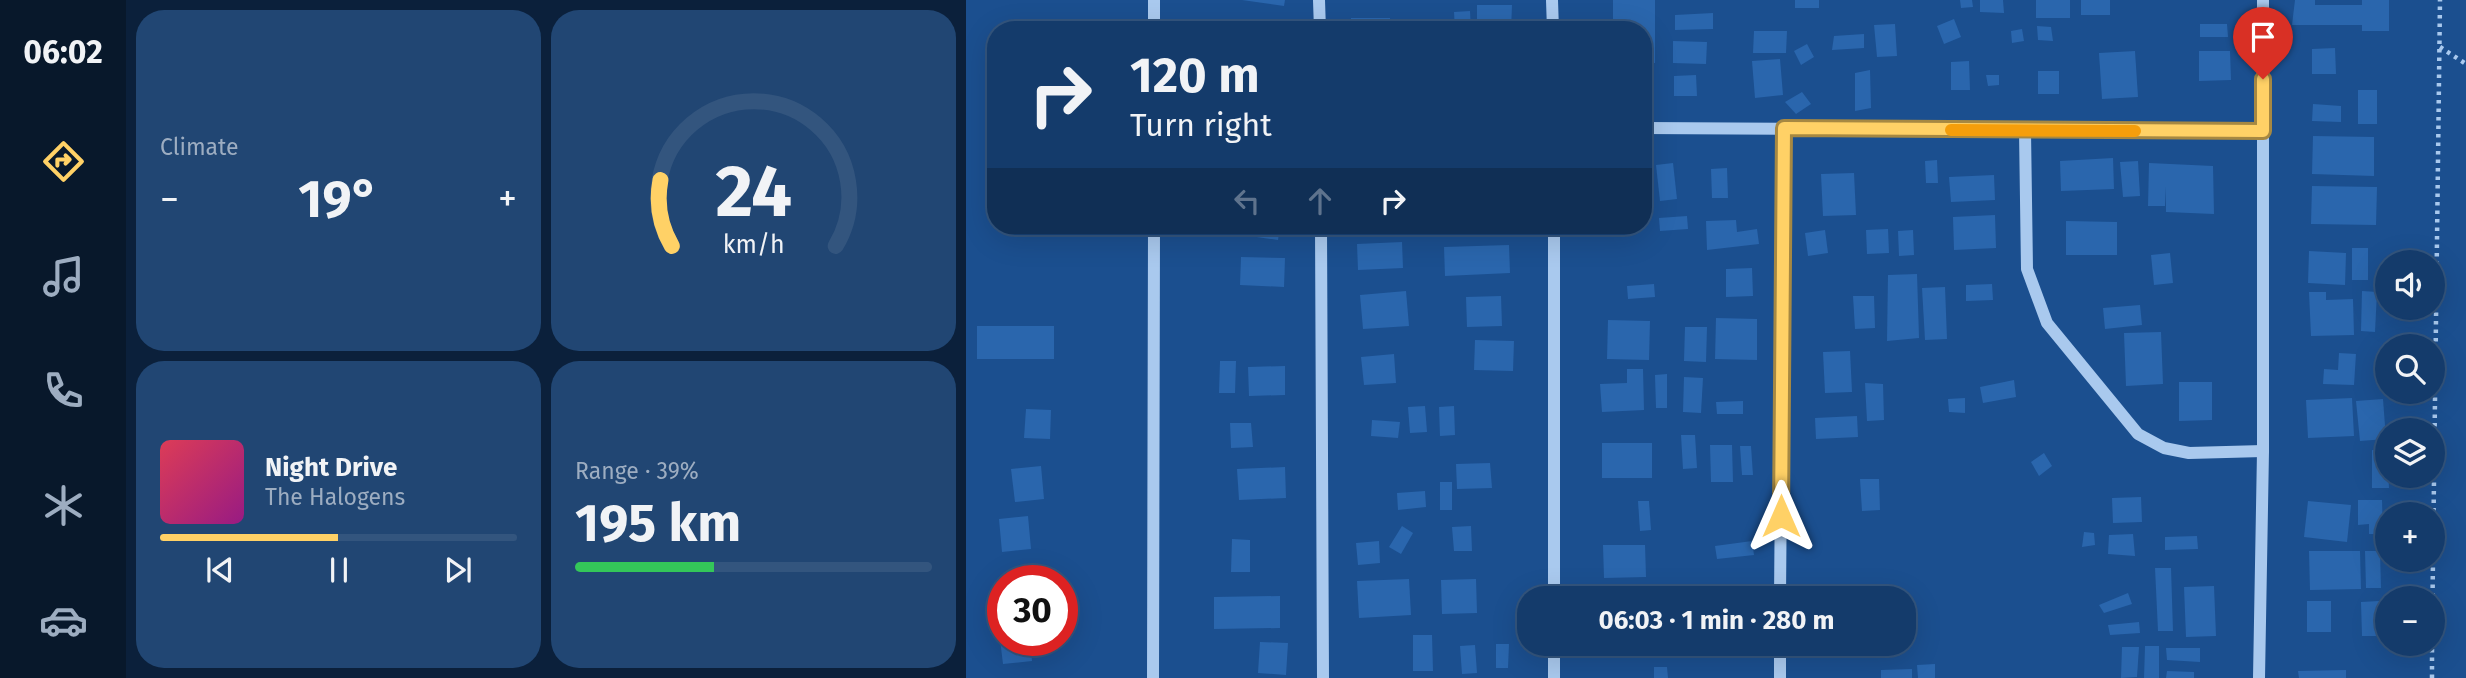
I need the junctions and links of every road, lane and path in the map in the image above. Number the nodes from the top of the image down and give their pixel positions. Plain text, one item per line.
1 (1154, 0) edge
2 (1320, 0) edge
3 (1552, 0) edge
4 (2263, 0) edge
5 (2440, 0) edge
6 (1154, 21) edge
7 (1320, 21) edge
8 (1553, 21) edge
9 (2440, 47) junction
10 (2466, 64) edge
11 (1652, 128) edge
12 (1784, 128) junction
13 (2025, 131) junction
14 (2263, 131) junction
15 (1154, 235) edge
16 (1321, 235) edge
17 (1554, 235) edge
18 (2263, 451) junction
19 (1554, 586) edge
20 (1780, 586) edge
21 (2433, 586) edge
22 (1554, 656) edge
23 (1780, 656) edge
24 (2432, 656) edge
25 (1153, 678) edge
26 (1323, 678) edge
27 (1554, 678) edge
28 (1780, 678) edge
29 (2259, 678) edge
30 (2432, 678) edge

1 - 6 street
2 - 7 street
3 - 8 street
4 - 14 street
5 - 9 path
9 - 10 path
9 - 21 path
11 - 12 street
12 - 13 street
12 - 20 street
13 - 14 street
13 - 18 street
14 - 18 street
15 - 25 street
16 - 26 street
17 - 19 street
18 - 29 street
22 - 27 street
23 - 28 street
24 - 30 path

